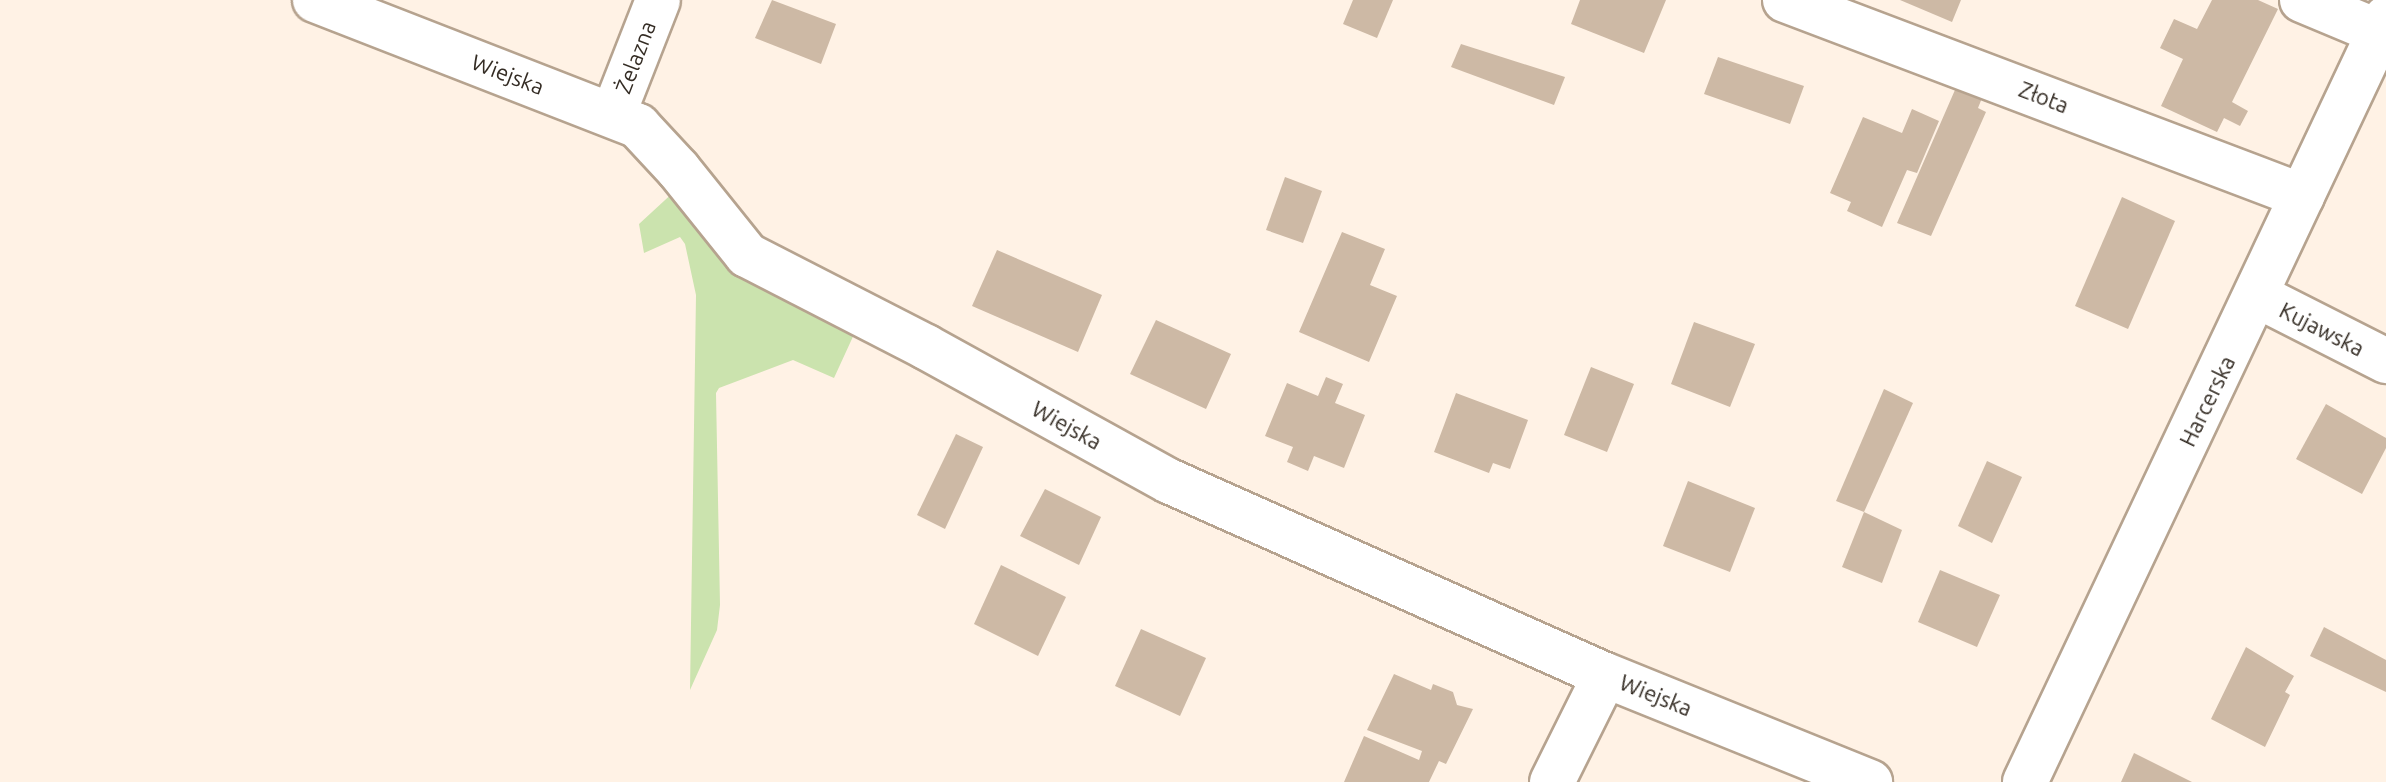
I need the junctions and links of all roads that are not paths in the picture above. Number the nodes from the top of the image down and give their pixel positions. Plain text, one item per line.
1 (315, 0) edge
2 (658, 0) edge
3 (1785, 0) edge
4 (2302, 0) edge
5 (2383, 25) edge
6 (613, 115) junction
7 (2302, 196) junction
8 (2258, 296) junction
9 (2386, 361) edge
10 (1605, 675) junction
11 (1552, 782) edge
12 (1870, 782) edge
13 (2025, 782) edge

1 - 6 street, Wiejska
2 - 6 street, Żelazna
3 - 7 street, Złota
4 - 5 street
5 - 7 street, Harcerska
6 - 10 street, Wiejska
7 - 8 street, Harcerska
8 - 9 street, Kujawska
8 - 13 street, Harcerska
10 - 11 street
10 - 12 street, Wiejska

